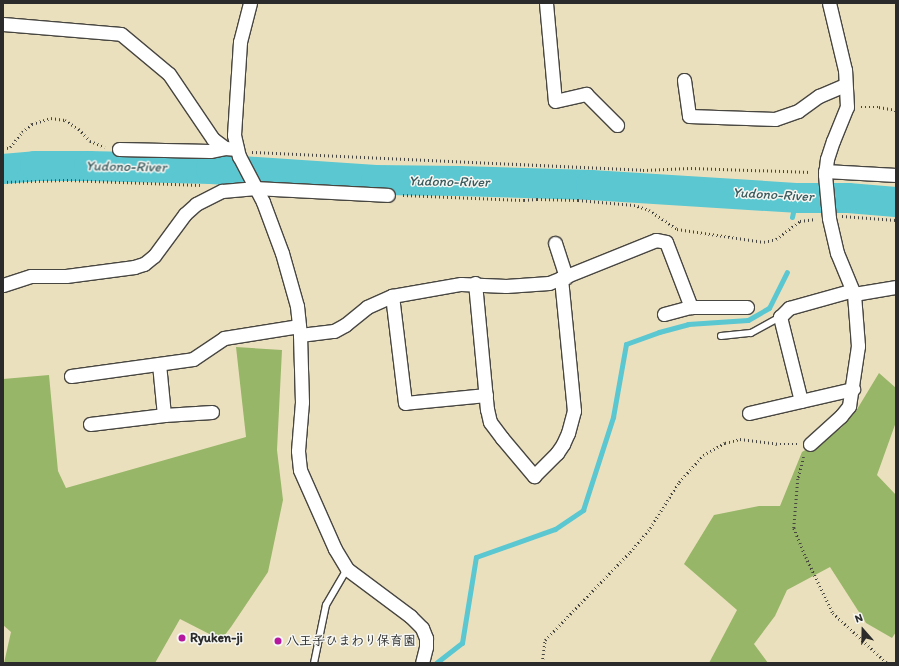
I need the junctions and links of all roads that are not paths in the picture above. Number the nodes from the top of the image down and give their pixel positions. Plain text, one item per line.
1 (250, 3) edge
2 (546, 3) edge
3 (829, 3) edge
4 (3, 24) edge
5 (684, 80) dead end
6 (845, 85) junction
7 (617, 125) dead end
8 (119, 149) road end
9 (234, 151) junction
10 (825, 173) junction
11 (896, 175) edge
12 (255, 186) junction
13 (388, 195) road end
14 (555, 243) dead end
15 (563, 277) junction
16 (474, 284) junction
17 (3, 285) edge
18 (896, 287) edge
19 (853, 292) junction
20 (392, 296) junction
21 (691, 307) junction
22 (746, 307) dead end
23 (664, 314) dead end
24 (780, 317) junction
25 (300, 330) junction
26 (721, 336) dead end
27 (159, 364) junction
28 (71, 376) dead end
29 (853, 389) junction
30 (486, 395) junction
31 (801, 400) junction
32 (212, 412) dead end
33 (749, 413) dead end
34 (164, 415) junction
35 (90, 424) dead end
36 (810, 444) road end
37 (347, 569) junction
38 (314, 663) edge
39 (422, 663) edge

1 - 9 street
2 - 7 street
3 - 6 street
4 - 9 street
5 - 6 street
6 - 10 street
8 - 9 street
9 - 12 street
10 - 11 street
10 - 19 street
12 - 13 street
12 - 17 street
12 - 25 street
14 - 15 street
15 - 16 street
15 - 21 street
15 - 30 street
16 - 20 street
16 - 30 street
18 - 19 street
19 - 24 street
19 - 29 street
20 - 25 street
20 - 30 street
21 - 22 street
21 - 23 street
24 - 26 lane
24 - 31 street
25 - 27 street
25 - 37 street
27 - 28 street
27 - 34 street
29 - 31 street
29 - 36 street
31 - 33 street
32 - 34 street
34 - 35 street
37 - 38 lane
37 - 39 street

